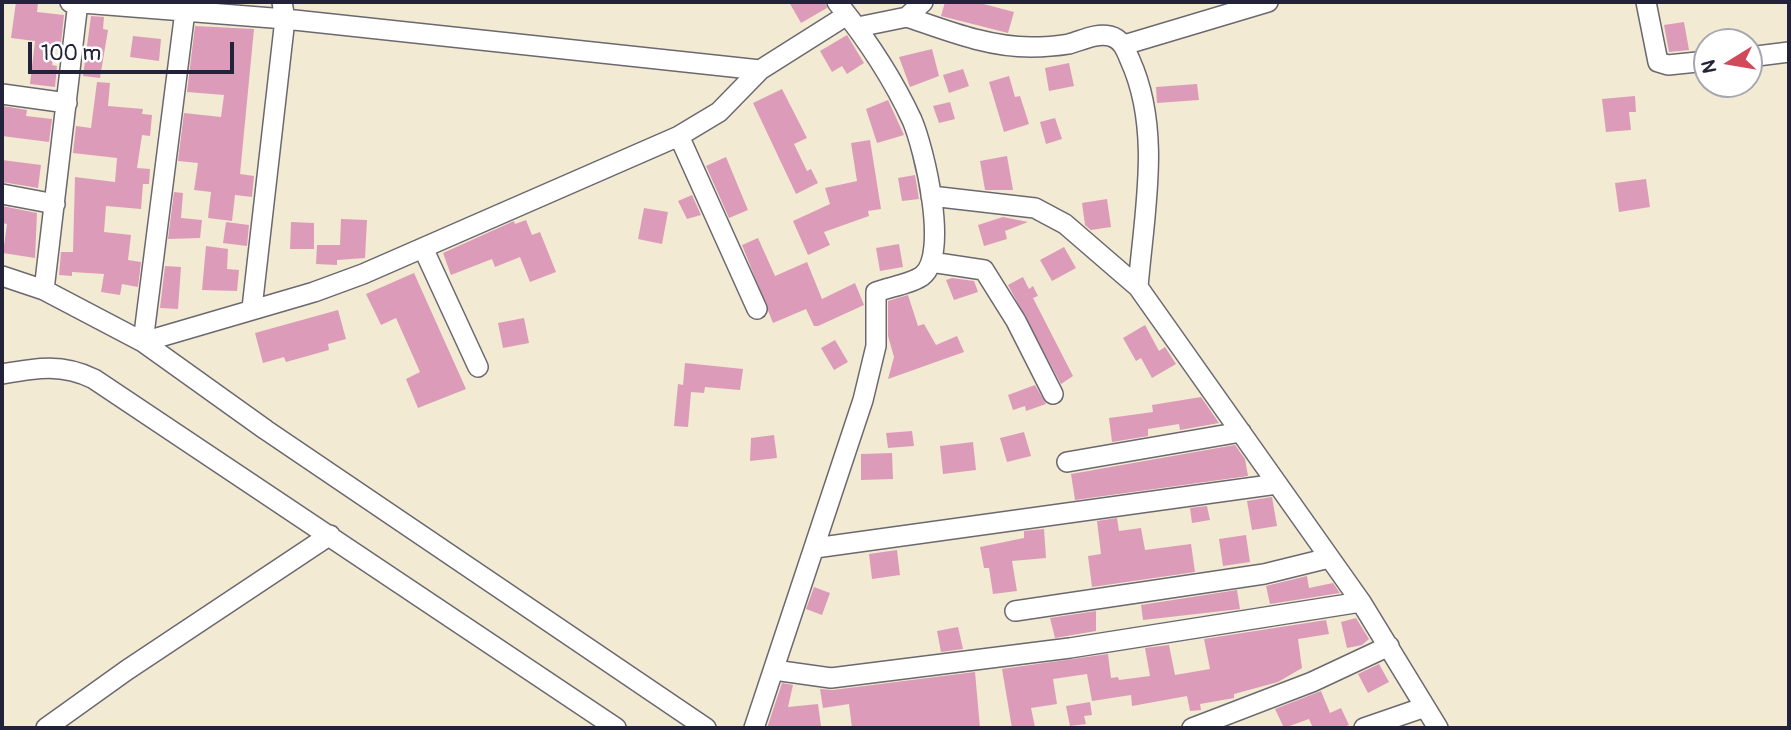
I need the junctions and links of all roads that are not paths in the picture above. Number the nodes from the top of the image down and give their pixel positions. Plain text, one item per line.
1 (75, 2) edge
2 (923, 2) edge
3 (1268, 2) edge
4 (1646, 2) edge
5 (283, 10) edge
6 (185, 11) junction
7 (847, 14) edge
8 (907, 17) junction
9 (1124, 45) junction
10 (1789, 52) edge
11 (1763, 55) edge
12 (1693, 62) edge
13 (760, 70) junction
14 (2, 94) edge
15 (67, 103) junction
16 (679, 136) junction
17 (2, 194) edge
18 (931, 196) junction
19 (55, 204) junction
20 (423, 248) junction
21 (931, 262) junction
22 (2, 275) edge
23 (1138, 287) junction
24 (44, 289) junction
25 (252, 309) junction
26 (757, 309) dead end
27 (143, 342) junction
28 (478, 367) dead end
29 (2, 374) edge
30 (1053, 394) dead end
31 (1241, 432) junction
32 (1067, 462) dead end
33 (1277, 484) junction
34 (331, 535) junction
35 (815, 548) junction
36 (1329, 558) junction
37 (1361, 603) junction
38 (1015, 611) dead end
39 (1389, 646) junction
40 (774, 670) junction
41 (1425, 707) junction
42 (46, 728) edge
43 (616, 728) edge
44 (706, 728) edge
45 (754, 728) edge
46 (1192, 728) edge
47 (1364, 728) edge
48 (1438, 728) edge

1 - 6 street
1 - 15 street
2 - 8 street
3 - 9 street
4 - 12 street
5 - 6 street
5 - 13 street
5 - 25 street
6 - 27 street
7 - 8 street
7 - 13 street
7 - 18 street
8 - 9 street
9 - 23 street
10 - 11 street
13 - 16 street
14 - 15 street
15 - 19 street
16 - 20 street
16 - 26 street
17 - 19 street
18 - 21 street
18 - 23 street
19 - 24 street
20 - 25 street
20 - 28 street
21 - 30 street
21 - 35 street
22 - 24 street
23 - 31 street
24 - 27 street
25 - 27 street
27 - 44 street
29 - 34 street
31 - 32 street
31 - 33 street
33 - 35 street
33 - 36 street
34 - 42 street
34 - 43 street
35 - 40 street
36 - 37 street
36 - 38 street
37 - 39 street
37 - 40 street
39 - 41 street
39 - 46 street
40 - 45 street
41 - 47 street
41 - 48 street

